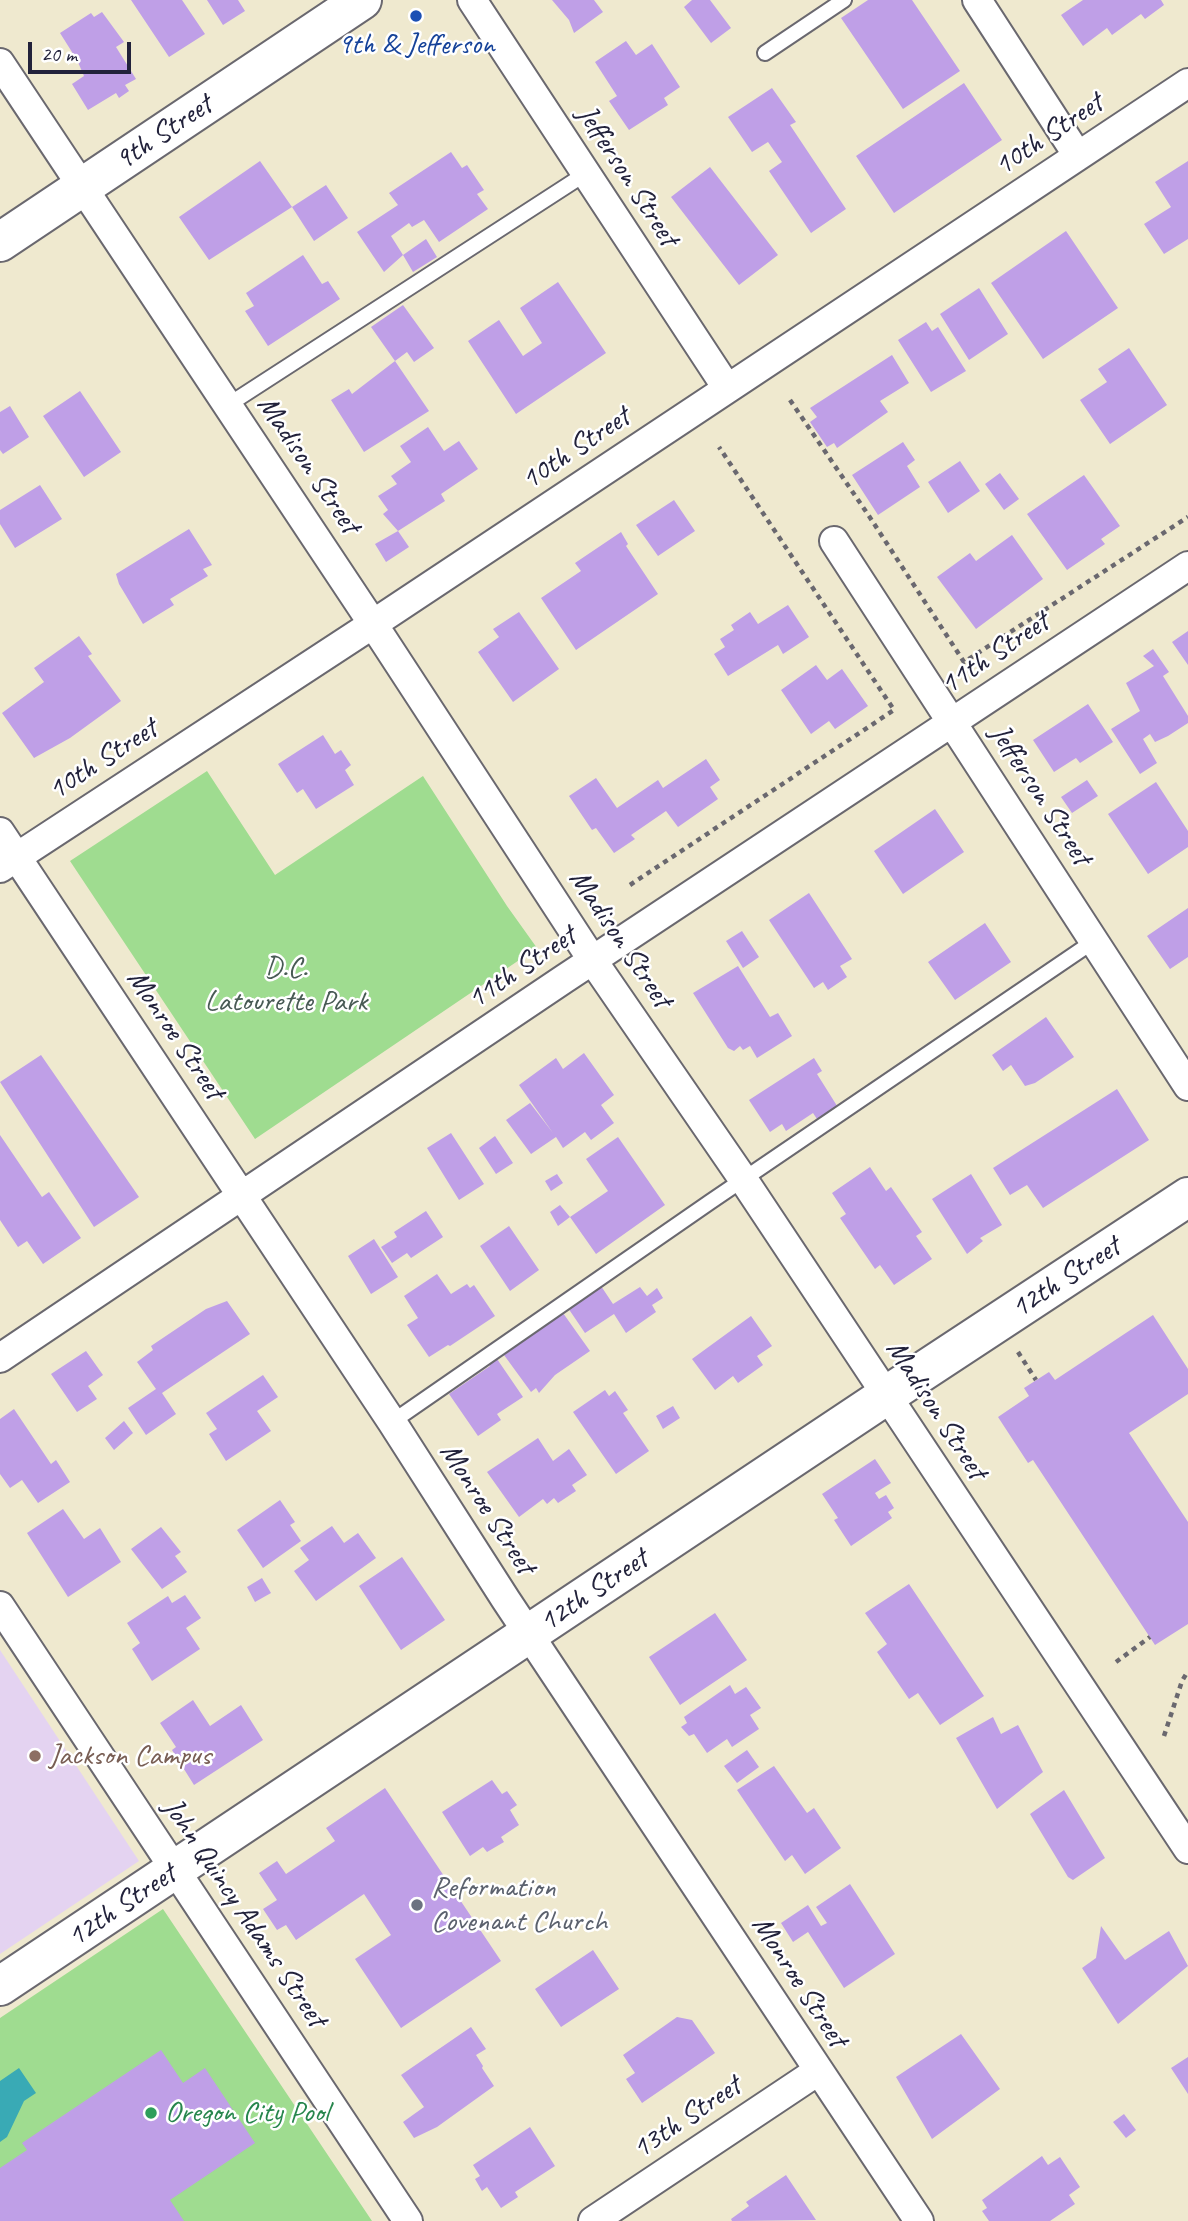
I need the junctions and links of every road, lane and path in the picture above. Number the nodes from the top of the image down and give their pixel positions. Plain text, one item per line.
1 (362, 0) edge
2 (472, 0) edge
3 (844, 0) edge
4 (976, 0) edge
5 (765, 53) dead end
6 (0, 63) edge
7 (1188, 83) edge
8 (1078, 156) junction
9 (585, 174) junction
10 (82, 188) junction
11 (0, 242) edge
12 (727, 388) junction
13 (790, 400) dead end
14 (228, 405) junction
15 (719, 447) dead end
16 (1188, 517) edge
17 (834, 541) dead end
18 (1188, 566) edge
19 (373, 624) junction
20 (953, 722) junction
21 (0, 832) edge
22 (8, 862) edge
23 (630, 885) dead end
24 (1094, 940) junction
25 (593, 961) junction
26 (1188, 1086) edge
27 (743, 1179) junction
28 (242, 1196) junction
29 (1188, 1197) edge
30 (1018, 1351) dead end
31 (0, 1358) edge
32 (1036, 1380) dead end
33 (887, 1395) junction
34 (392, 1422) junction
35 (0, 1606) edge
36 (529, 1635) junction
37 (1150, 1637) dead end
38 (1116, 1662) dead end
39 (1188, 1671) edge
40 (1164, 1735) dead end
41 (1188, 1849) edge
42 (176, 1870) junction
43 (0, 1986) edge
44 (818, 2071) junction
45 (408, 2221) edge
46 (593, 2221) edge
47 (919, 2221) edge

1 - 10 street, 9th Street
2 - 9 street, Jefferson Street
3 - 5 lane
4 - 8 street
6 - 10 street, Madison Street
7 - 8 street, 10th Street
8 - 12 street, 10th Street
9 - 12 street, Jefferson Street
9 - 14 lane
10 - 11 street, 9th Street
10 - 14 street, Madison Street
12 - 19 street, 10th Street
13 - 16 path
14 - 19 street, Madison Street
15 - 23 path
17 - 20 street, Jefferson Street
18 - 20 street, 11th Street
19 - 22 street, 10th Street
19 - 25 street, Madison Street
20 - 24 street, Jefferson Street
20 - 25 street, 11th Street
21 - 22 street, Monroe Street
22 - 28 street, Monroe Street
24 - 26 street, Jefferson Street
24 - 27 lane
25 - 27 street, Madison Street
25 - 28 street, 11th Street
27 - 33 street, Madison Street
27 - 34 lane
28 - 31 street, 11th Street
28 - 34 street, Monroe Street
29 - 33 street, 12th Street
30 - 32 path
33 - 36 street, 12th Street
33 - 41 street, Madison Street
34 - 36 street, Monroe Street
35 - 42 street, John Quincy Adams Street
36 - 42 street, 12th Street
36 - 44 street, Monroe Street
37 - 38 path
39 - 40 path
42 - 43 street, 12th Street
42 - 45 street, John Quincy Adams Street
44 - 46 street, 13th Street
44 - 47 street, Monroe Street

